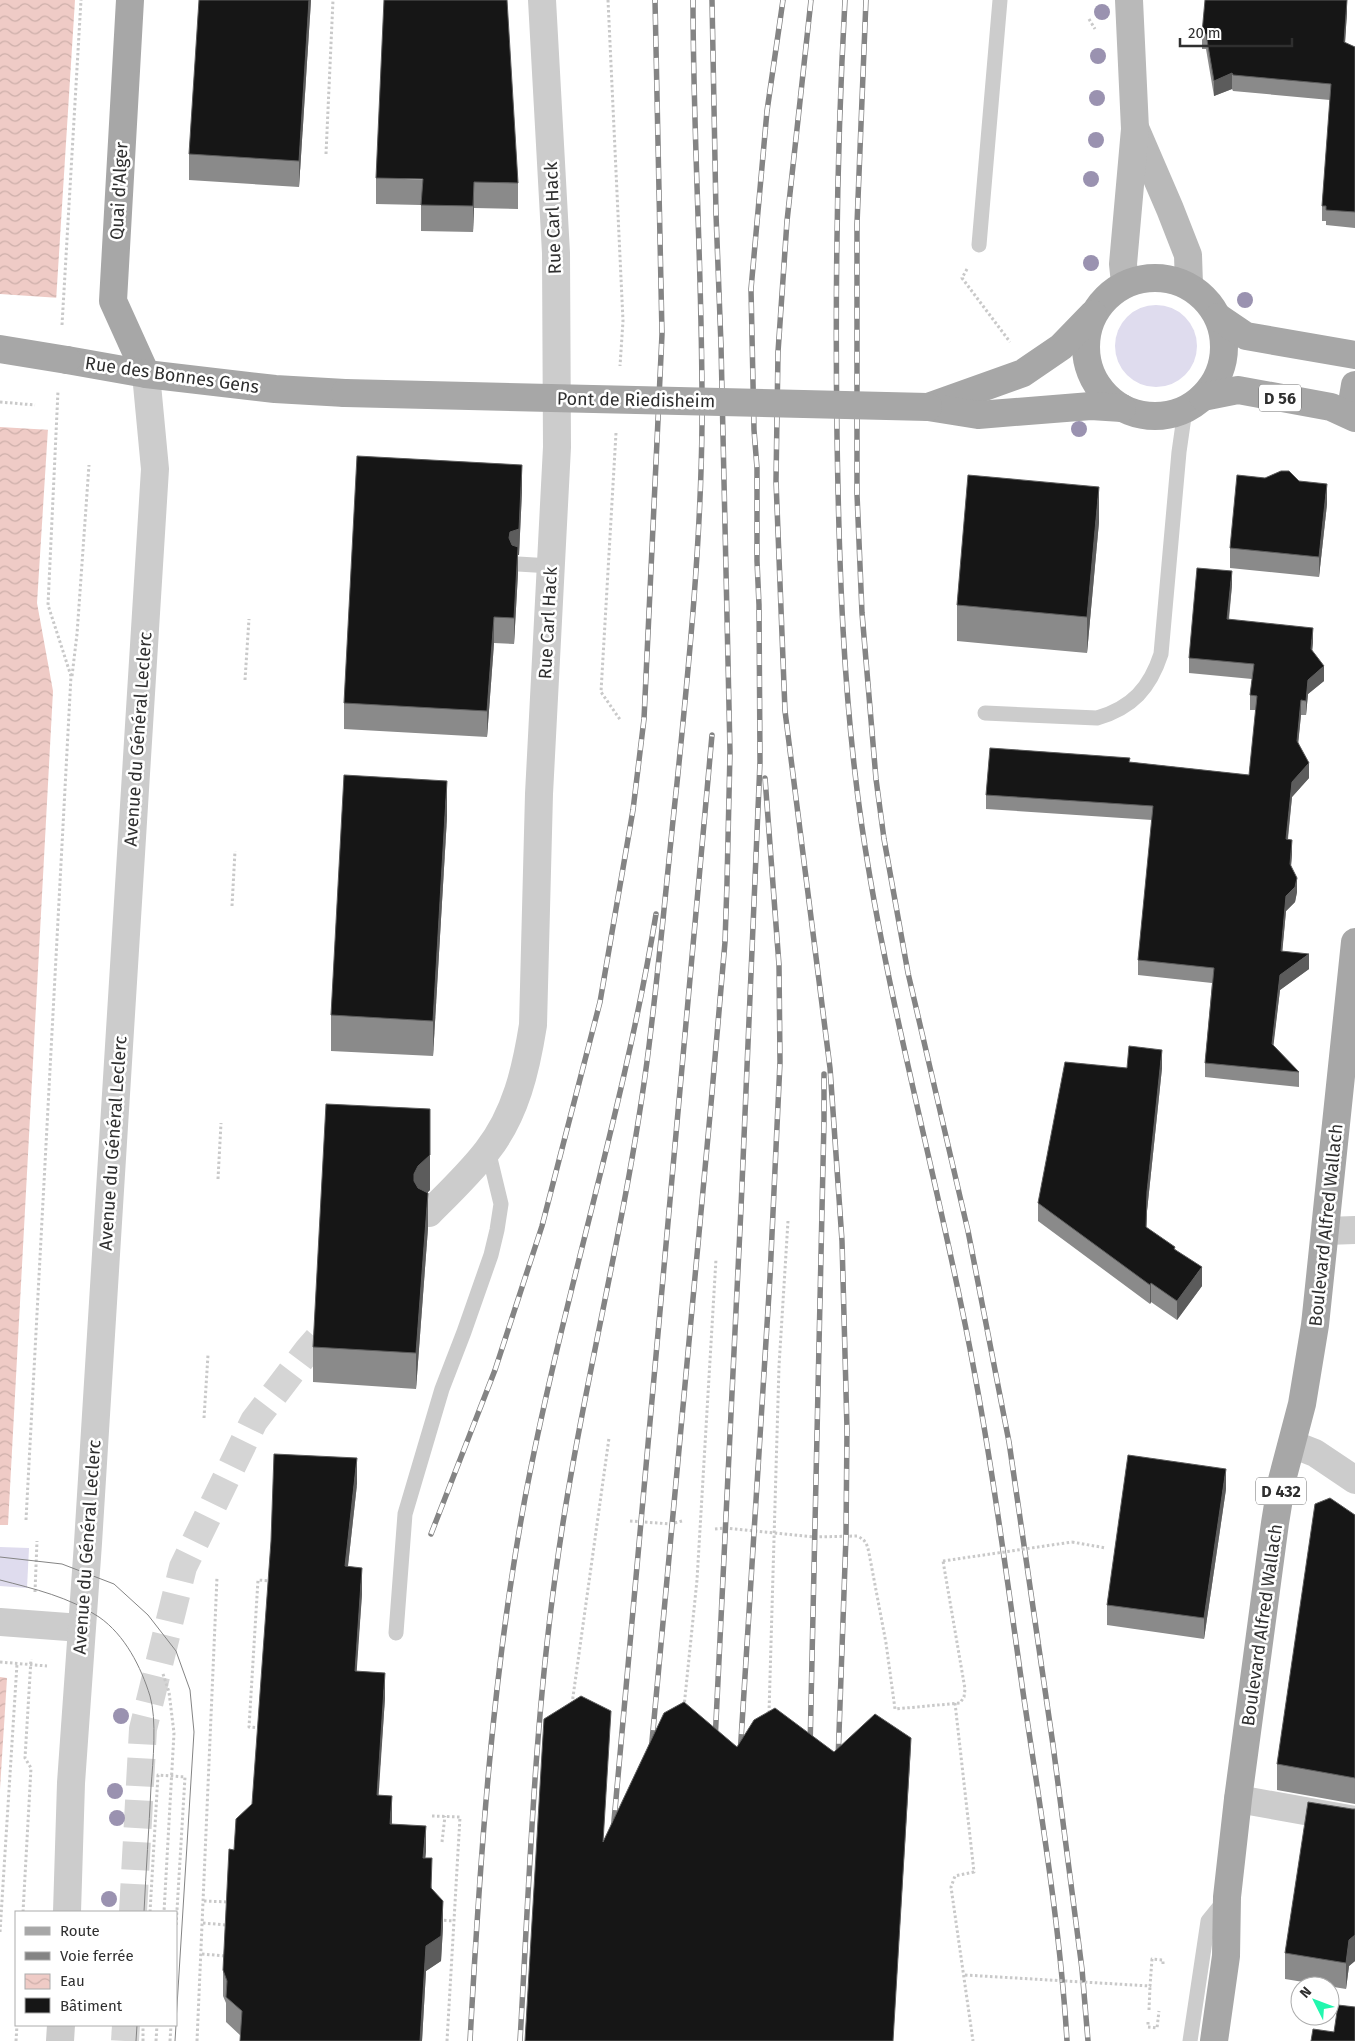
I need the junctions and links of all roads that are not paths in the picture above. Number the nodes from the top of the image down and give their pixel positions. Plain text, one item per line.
1 (130, 0) edge
2 (542, 0) edge
3 (1000, 0) edge
4 (1129, 0) edge
5 (1135, 128) junction
6 (979, 246) dead end
7 (1125, 283) junction
8 (1189, 285) junction
9 (1094, 313) junction
10 (1218, 317) junction
11 (0, 349) edge
12 (1355, 355) edge
13 (146, 374) junction
14 (1355, 385) edge
15 (344, 393) joint
16 (1194, 403) junction
17 (928, 407) junction
18 (1122, 408) junction
19 (1355, 411) edge
20 (1355, 418) edge
21 (518, 564) edge
22 (551, 566) junction
23 (985, 712) dead end
24 (1355, 942) edge
25 (488, 1150) junction
26 (429, 1213) edge
27 (1355, 1230) edge
28 (1326, 1231) junction
29 (1292, 1444) junction
30 (1355, 1480) edge
31 (0, 1622) edge
32 (81, 1628) junction
33 (396, 1633) dead end
34 (1238, 1800) junction
35 (1355, 1820) edge
36 (1227, 1897) junction
37 (68, 1911) edge
38 (61, 2026) edge
39 (60, 2041) edge
40 (1190, 2041) edge
41 (1214, 2041) edge

1 - 13 main road, Quai d'Alger
2 - 22 street, Rue Carl Hack
3 - 6 lane
4 - 5 main road
5 - 7 main road
5 - 8 main road
7 - 8 main road
7 - 9 main road
8 - 10 main road
9 - 17 main road
9 - 18 main road
10 - 12 main road
10 - 16 main road
11 - 13 main road, Rue des Bonnes Gens, bridge
13 - 15 main road, Rue des Bonnes Gens
13 - 32 street, Avenue du Général Leclerc
14 - 19 main road
15 - 17 main road, Pont de Riedisheim, bridge
16 - 18 main road
16 - 20 main road, D 56
16 - 23 lane
17 - 18 main road
21 - 22 lane
22 - 25 street, Rue Carl Hack
24 - 28 main road, Boulevard Alfred Wallach / D 432
25 - 26 street, Rue Carl Hack
25 - 33 lane
27 - 28 street
28 - 29 main road, Boulevard Alfred Wallach / D 432
29 - 30 street
29 - 34 main road, Boulevard Alfred Wallach / D 432
31 - 32 street
32 - 37 street, Avenue du Général Leclerc
34 - 35 street
34 - 36 main road, Boulevard Alfred Wallach / D 432
36 - 40 lane
36 - 41 main road, Boulevard Alfred Wallach / D 432
38 - 39 street

